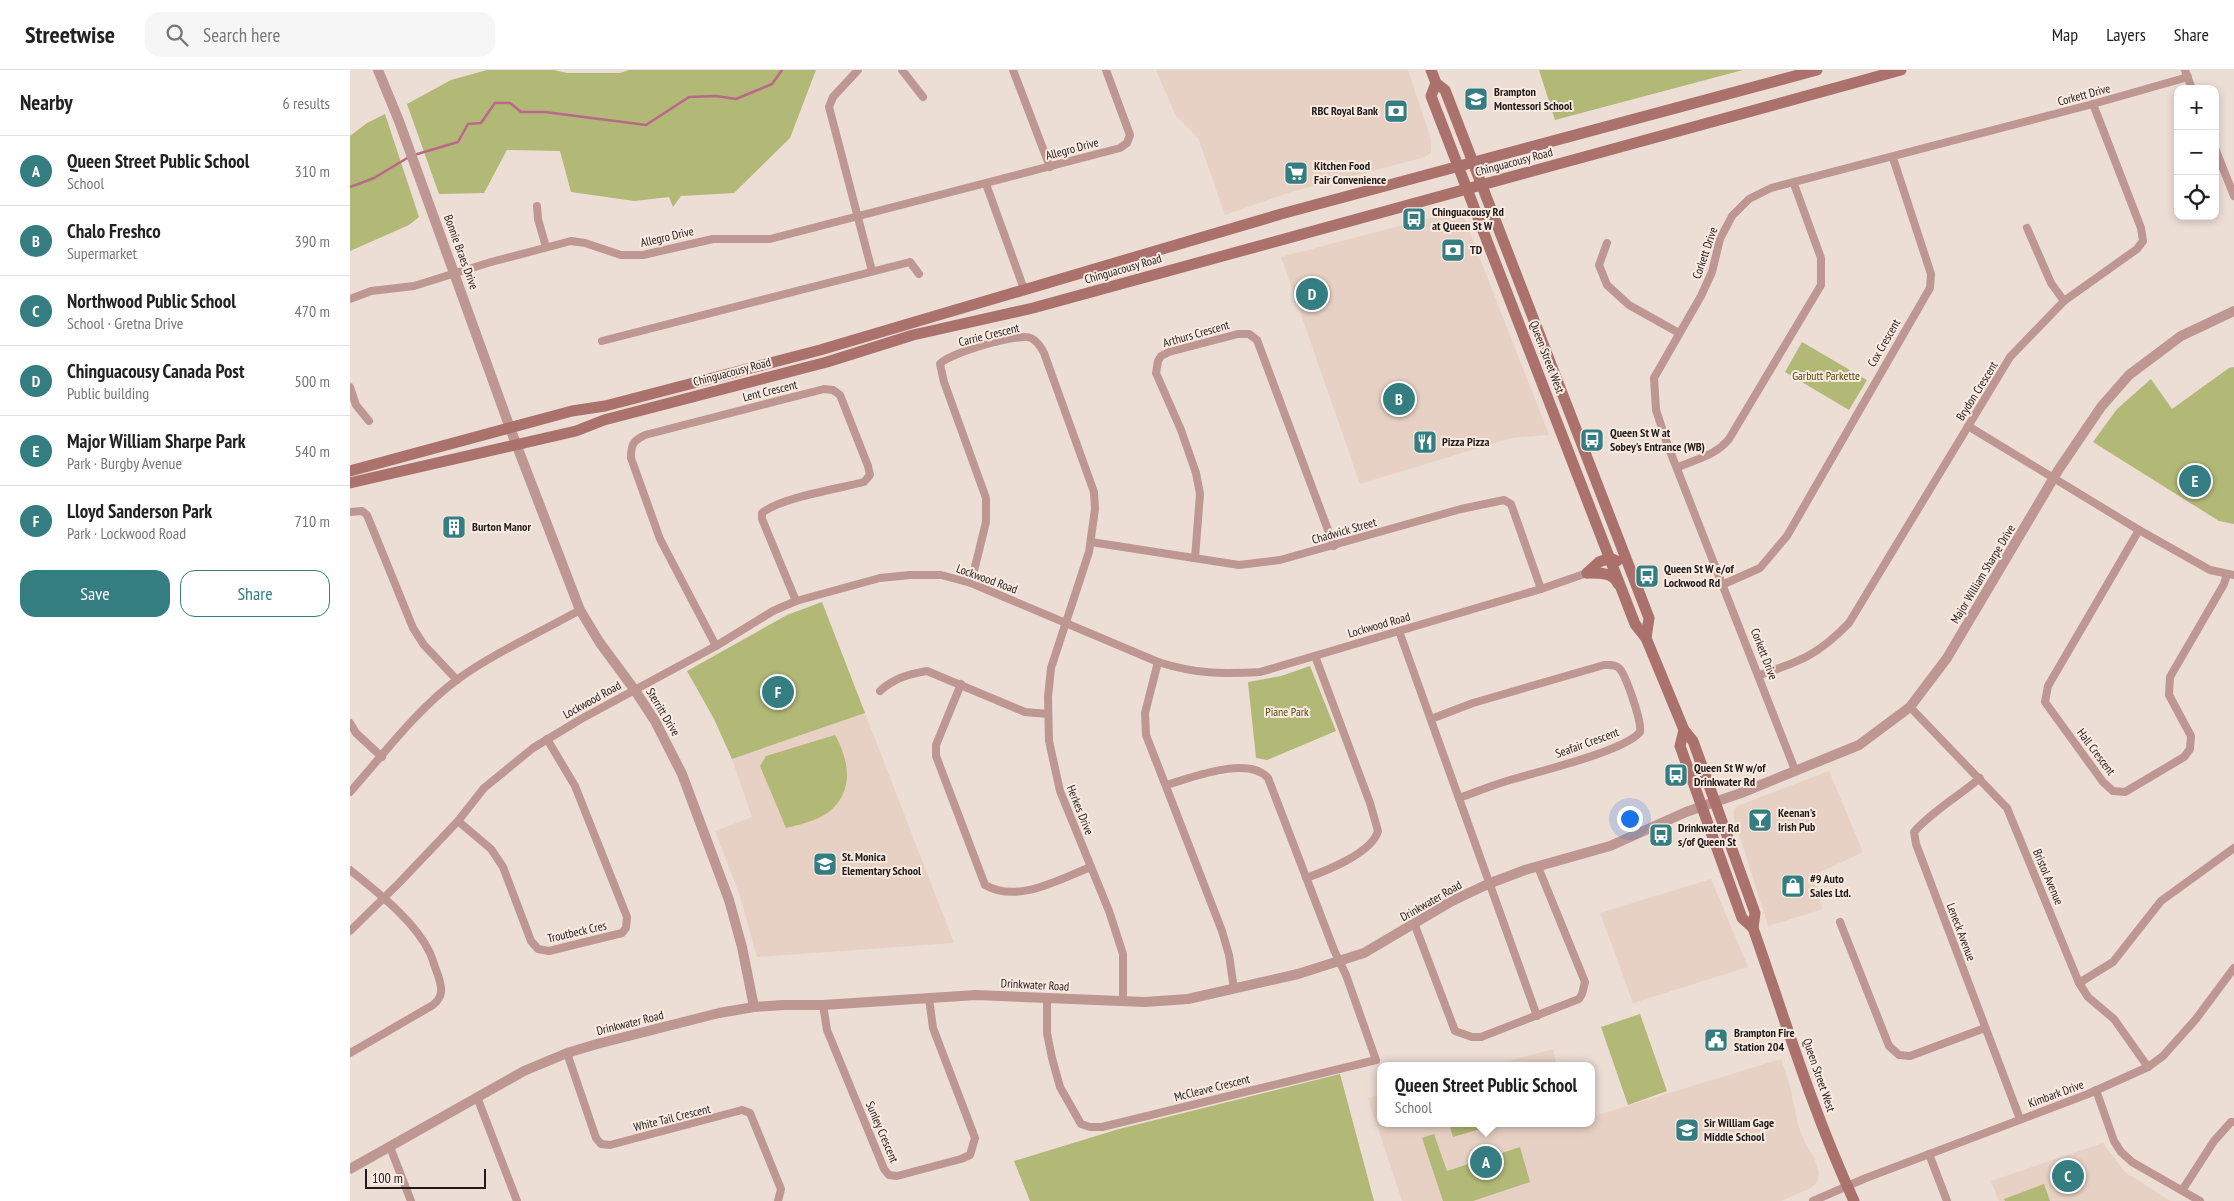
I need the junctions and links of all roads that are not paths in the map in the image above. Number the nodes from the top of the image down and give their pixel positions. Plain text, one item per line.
1 (378, 70) edge
2 (858, 70) edge
3 (902, 70) edge
4 (1013, 70) edge
5 (1106, 70) edge
6 (1431, 70) edge
7 (1817, 70) edge
8 (1901, 70) edge
9 (2186, 74) edge
10 (1436, 83) junction
11 (923, 97) dead end
12 (2093, 104) junction
13 (1893, 158) junction
14 (2219, 158) edge
15 (1473, 162) junction
16 (1458, 166) junction
17 (1050, 167) junction
18 (986, 184) junction
19 (1481, 184) junction
20 (1794, 184) junction
21 (1467, 188) junction
22 (2234, 196) edge
23 (537, 206) dead end
24 (858, 217) junction
25 (2027, 228) dead end
26 (1607, 243) dead end
27 (546, 247) junction
28 (872, 271) junction
29 (456, 274) junction
30 (920, 274) dead end
31 (1024, 290) junction
32 (350, 299) edge
33 (2064, 301) junction
34 (2234, 311) edge
35 (1679, 333) junction
36 (602, 341) dead end
37 (350, 387) edge
38 (1565, 401) junction
39 (1552, 407) junction
40 (369, 421) dead end
41 (1968, 426) junction
42 (510, 428) junction
43 (517, 444) junction
44 (1678, 467) junction
45 (350, 471) edge
46 (2054, 478) junction
47 (350, 482) edge
48 (350, 512) edge
49 (2139, 530) junction
50 (1091, 542) junction
51 (1334, 546) junction
52 (1195, 558) junction
53 (1610, 558) junction
54 (1587, 573) junction
55 (2231, 575) edge
56 (971, 583) junction
57 (1724, 584) junction
58 (1541, 590) junction
59 (796, 602) junction
60 (1628, 604) junction
61 (580, 610) junction
62 (1649, 618) junction
63 (1065, 623) junction
64 (1399, 631) junction
65 (1646, 638) junction
66 (716, 646) junction
67 (1315, 656) junction
68 (1158, 662) junction
69 (1760, 675) junction
70 (457, 680) junction
71 (961, 684) junction
72 (634, 689) junction
73 (880, 691) dead end
74 (1910, 707) junction
75 (1048, 714) junction
76 (1431, 719) junction
77 (350, 723) edge
78 (1684, 730) junction
79 (547, 739) junction
80 (382, 757) junction
81 (1796, 770) junction
82 (1980, 778) junction
83 (1166, 785) junction
84 (350, 792) edge
85 (1459, 798) junction
86 (1715, 802) junction
87 (1701, 807) junction
88 (458, 821) junction
89 (2234, 848) edge
90 (1091, 867) junction
91 (1538, 867) junction
92 (350, 870) edge
93 (1306, 878) junction
94 (1488, 884) junction
95 (384, 899) junction
96 (1840, 922) dead end
97 (1414, 923) junction
98 (1753, 928) junction
99 (350, 931) edge
100 (1339, 961) junction
101 (2234, 968) edge
102 (2079, 982) junction
103 (1234, 989) junction
104 (929, 998) junction
105 (1047, 998) junction
106 (1124, 1001) junction
107 (823, 1005) junction
108 (754, 1007) junction
109 (1537, 1016) junction
110 (1986, 1028) junction
111 (350, 1053) edge
112 (567, 1053) junction
113 (2148, 1067) junction
114 (2096, 1090) junction
115 (477, 1097) junction
116 (2020, 1119) junction
117 (2234, 1122) edge
118 (390, 1148) junction
119 (1929, 1154) junction
120 (350, 1169) edge
121 (1847, 1187) junction
122 (2183, 1189) junction
123 (411, 1201) edge
124 (517, 1201) edge
125 (778, 1201) edge
126 (1813, 1201) edge
127 (1854, 1201) edge
128 (1947, 1201) edge
129 (2200, 1201) edge

1 - 29 street, Bonnie Braes Drive
2 - 24 street
3 - 11 street
4 - 17 street
5 - 17 street, Allegro Drive
6 - 10 main road, Queen Street West
7 - 15 main road, Chinguacousy Road
8 - 19 main road, Chinguacousy Road
9 - 12 street, Corkett Drive
10 - 15 main road, Queen Street West
10 - 16 main road, Queen Street West
12 - 13 street, Corkett Drive
12 - 33 street, Brydon Crescent
13 - 20 street, Corkett Drive
13 - 57 street, Cox Crescent
14 - 22 street
15 - 16 main road, Chinguacousy Road
15 - 19 main road, Queen Street West
16 - 21 main road, Queen Street West
16 - 31 main road, Chinguacousy Road
17 - 18 street, Allegro Drive
18 - 24 street, Allegro Drive
18 - 31 street
19 - 21 main road, Chinguacousy Road
19 - 38 main road, Queen Street West
20 - 35 street, Corkett Drive
20 - 44 street
21 - 39 main road, Queen Street West
21 - 43 main road, Chinguacousy Road
23 - 27 street
24 - 27 street, Allegro Drive
24 - 28 street
25 - 33 street
26 - 35 street
27 - 29 street, Allegro Drive
28 - 30 street
28 - 36 street
29 - 32 street, Allegro Drive
29 - 42 street, Bonnie Braes Drive
31 - 42 main road, Chinguacousy Road
33 - 41 street, Brydon Crescent
34 - 46 street, Major William Sharpe Drive
35 - 44 street, Corkett Drive
37 - 40 street
38 - 39 main road
38 - 62 main road, Queen Street West
39 - 53 main road, Queen Street West
41 - 46 street
41 - 69 street, Brydon Crescent
42 - 43 street, Bonnie Braes Drive
42 - 45 main road, Chinguacousy Road
43 - 47 main road, Chinguacousy Road
43 - 61 street, Sterritt Drive
44 - 57 street, Corkett Drive
46 - 49 street
46 - 74 street, Major William Sharpe Drive
48 - 70 street
49 - 55 street
49 - 55 street, Hall Crescent
50 - 52 street, Chadwick Street
50 - 56 street, Carrie Crescent
50 - 63 street, Carrie Crescent
51 - 52 street, Chadwick Street
51 - 52 street, Arthurs Crescent
51 - 58 street, Chadwick Street
53 - 54 main road
53 - 60 main road, Queen Street West
53 - 62 main road
54 - 58 street, Lockwood Road
54 - 60 main road
56 - 59 street, Lockwood Road
56 - 63 street, Lockwood Road
57 - 69 street, Corkett Drive
58 - 64 street, Lockwood Road
59 - 66 street, Lockwood Road
59 - 66 street, Lent Crescent
60 - 65 main road, Queen Street West
61 - 70 street
61 - 72 street, Sterritt Drive
62 - 65 main road, Queen Street West
63 - 68 street, Lockwood Road
63 - 75 street, Herkes Drive
64 - 67 street, Lockwood Road
64 - 76 street
65 - 78 main road, Queen Street West
66 - 72 street, Lockwood Road
67 - 68 street, Lockwood Road
67 - 93 street
68 - 83 street
69 - 81 street, Corkett Drive
70 - 80 street
71 - 73 street
71 - 75 street
71 - 90 street
72 - 79 street, Lockwood Road
72 - 108 street, Sterritt Drive
74 - 81 street, Major William Sharpe Drive
74 - 82 street, Bristol Avenue
75 - 90 street, Herkes Drive
76 - 85 street
76 - 85 street, Seafair Crescent
77 - 80 street
78 - 86 main road, Queen Street West
78 - 87 main road, Queen Street West
79 - 88 street, Lockwood Road
79 - 88 street, Troutbeck Cres
80 - 84 street
81 - 86 street, Major William Sharpe Drive
82 - 102 street, Bristol Avenue
82 - 110 street, Leneck Avenue
83 - 93 street
83 - 103 street
85 - 94 street
86 - 87 street, Drinkwater Road
86 - 98 main road, Queen Street West
87 - 91 street, Drinkwater Road
87 - 98 main road, Queen Street West
88 - 95 street, Lockwood Road
89 - 102 street
90 - 106 street, Herkes Drive
91 - 94 street, Drinkwater Road
91 - 109 street
92 - 95 street
93 - 100 street
94 - 97 street, Drinkwater Road
94 - 109 street
95 - 99 street, Lockwood Road
95 - 111 street
96 - 110 street
97 - 100 street, Drinkwater Road
97 - 109 street
98 - 121 main road, Queen Street West
100 - 103 street, Drinkwater Road
100 - 105 street, McCleave Crescent
101 - 113 street, Kimbark Drive
102 - 113 street, Bristol Avenue
103 - 106 street, Drinkwater Road
104 - 105 street, Drinkwater Road
104 - 107 street, Drinkwater Road
104 - 107 street, Sunley Crescent
105 - 106 street, Drinkwater Road
107 - 108 street, Drinkwater Road
108 - 112 street, Drinkwater Road
110 - 116 street, Leneck Avenue
112 - 115 street, Drinkwater Road
112 - 125 street, White Tail Crescent
113 - 114 street, Kimbark Drive
114 - 116 street, Kimbark Drive
114 - 122 street
115 - 118 street, Drinkwater Road
115 - 124 street
116 - 119 street, Kimbark Drive
117 - 122 street
118 - 120 street, Drinkwater Road
118 - 123 street
119 - 121 street, Kimbark Drive
119 - 128 street
121 - 126 street, Kimbark Drive
121 - 127 main road, Queen Street West
122 - 129 street

